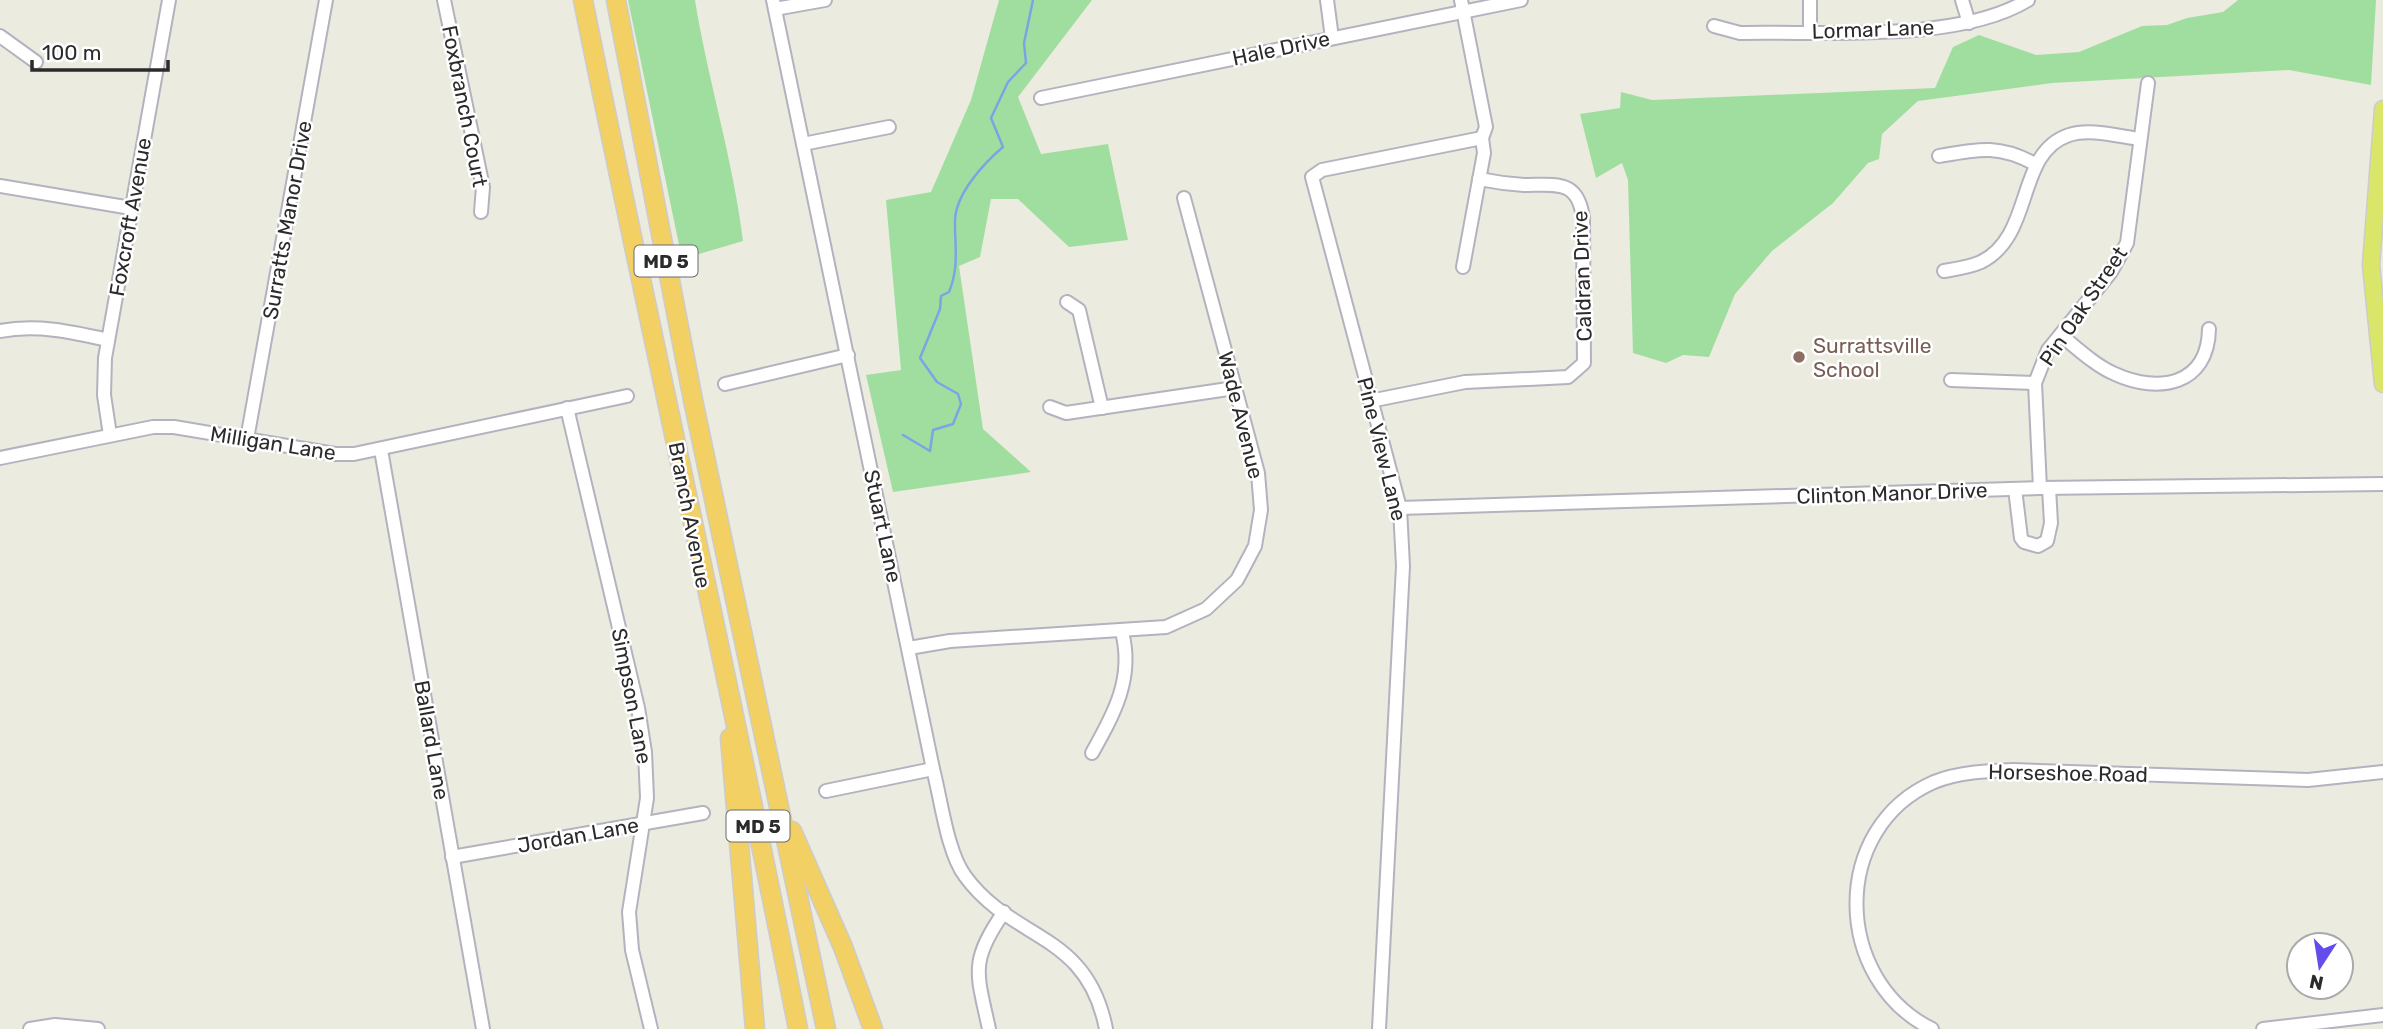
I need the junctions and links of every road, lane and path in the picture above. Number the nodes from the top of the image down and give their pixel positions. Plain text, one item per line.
1 (169, 0) edge
2 (326, 0) edge
3 (444, 0) edge
4 (583, 0) edge
5 (616, 0) edge
6 (825, 0) edge
7 (1327, 0) edge
8 (1521, 0) edge
9 (1810, 0) edge
10 (1962, 0) edge
11 (2028, 0) edge
12 (774, 5) edge
13 (1463, 5) edge
14 (1969, 23) junction
15 (1714, 26) dead end
16 (1810, 31) junction
17 (0, 36) edge
18 (1332, 37) junction
19 (36, 62) dead end
20 (2148, 83) dead end
21 (1041, 98) dead end
22 (2383, 109) edge
23 (889, 127) dead end
24 (1482, 138) junction
25 (2139, 139) junction
26 (803, 144) junction
27 (1939, 156) dead end
28 (2035, 164) junction
29 (1479, 179) junction
30 (0, 186) edge
31 (1184, 198) dead end
32 (131, 208) junction
33 (481, 212) dead end
34 (1463, 267) dead end
35 (1944, 271) dead end
36 (1067, 302) dead end
37 (2209, 329) dead end
38 (0, 331) edge
39 (2062, 336) junction
40 (108, 340) junction
41 (848, 355) junction
42 (1951, 380) dead end
43 (2035, 383) junction
44 (725, 384) dead end
45 (2383, 384) edge
46 (1235, 387) junction
47 (627, 396) dead end
48 (1370, 401) junction
49 (1050, 407) dead end
50 (567, 408) junction
51 (1102, 408) junction
52 (110, 435) junction
53 (247, 439) junction
54 (381, 450) junction
55 (0, 458) edge
56 (2383, 484) edge
57 (2044, 488) junction
58 (2015, 489) junction
59 (1401, 508) junction
60 (713, 624) junction
61 (1122, 632) junction
62 (909, 648) junction
63 (767, 747) junction
64 (1093, 753) dead end
65 (933, 769) junction
66 (2383, 772) edge
67 (826, 791) dead end
68 (703, 813) dead end
69 (642, 824) junction
70 (452, 857) junction
71 (1004, 912) junction
72 (2383, 1015) edge
73 (30, 1029) edge
74 (98, 1029) edge
75 (483, 1029) edge
76 (651, 1029) edge
77 (755, 1029) edge
78 (798, 1029) edge
79 (826, 1029) edge
80 (873, 1029) edge
81 (989, 1029) edge
82 (1106, 1029) edge
83 (1379, 1029) edge
84 (1932, 1029) edge
85 (2263, 1029) edge

1 - 32 street, Foxcroft Avenue
2 - 53 street, Surratts Manor Drive
3 - 33 street, Foxbranch Court
4 - 60 highway, Branch Avenue / MD 5
5 - 63 highway, Branch Avenue / MD 5
6 - 12 street
7 - 18 street
8 - 13 street, Hale Drive
9 - 16 street
10 - 14 street
11 - 14 street, Lormar Lane
12 - 26 street, Stuart Lane
13 - 18 street, Hale Drive
13 - 24 street
14 - 16 street, Lormar Lane
15 - 16 street, Lormar Lane
17 - 19 street
18 - 21 street, Hale Drive
20 - 25 street, Pin Oak Street
22 - 45 main road
23 - 26 street
24 - 29 street
24 - 48 street, Pine View Lane
25 - 28 street
25 - 39 street, Pin Oak Street
26 - 41 street, Stuart Lane
27 - 28 street
28 - 35 street
29 - 34 street
29 - 48 street, Caldran Drive
30 - 32 street
31 - 46 street, Wade Avenue
32 - 40 street, Foxcroft Avenue
36 - 51 street
37 - 39 street
38 - 40 street
39 - 43 street, Pin Oak Street
40 - 52 street, Foxcroft Avenue
41 - 44 street
41 - 62 street, Stuart Lane
42 - 43 street
43 - 57 street, Pin Oak Street
46 - 51 street
46 - 61 street, Wade Avenue
47 - 50 street, Milligan Lane
48 - 59 street, Pine View Lane
49 - 51 street
50 - 54 street, Milligan Lane
50 - 69 street, Simpson Lane
52 - 53 street, Milligan Lane
52 - 55 street, Milligan Lane
53 - 54 street, Milligan Lane
54 - 70 street, Ballard Lane
56 - 57 street, Clinton Manor Drive
57 - 58 street, Clinton Manor Drive
57 - 58 street, Pin Oak Street
58 - 59 street, Clinton Manor Drive
59 - 83 street, Pine View Lane
60 - 77 highway
60 - 78 highway, Branch Avenue / MD 5
61 - 62 street, Wade Avenue
61 - 64 street
62 - 65 street, Stuart Lane
63 - 79 highway, Branch Avenue / MD 5
63 - 80 highway
65 - 67 street
65 - 71 street, Stuart Lane
66 - 84 street, Horseshoe Road
68 - 69 street, Jordan Lane
69 - 70 street, Jordan Lane
69 - 76 street, Simpson Lane
70 - 75 street, Ballard Lane
71 - 81 street
71 - 82 street, Stuart Lane
72 - 85 street
73 - 74 street

